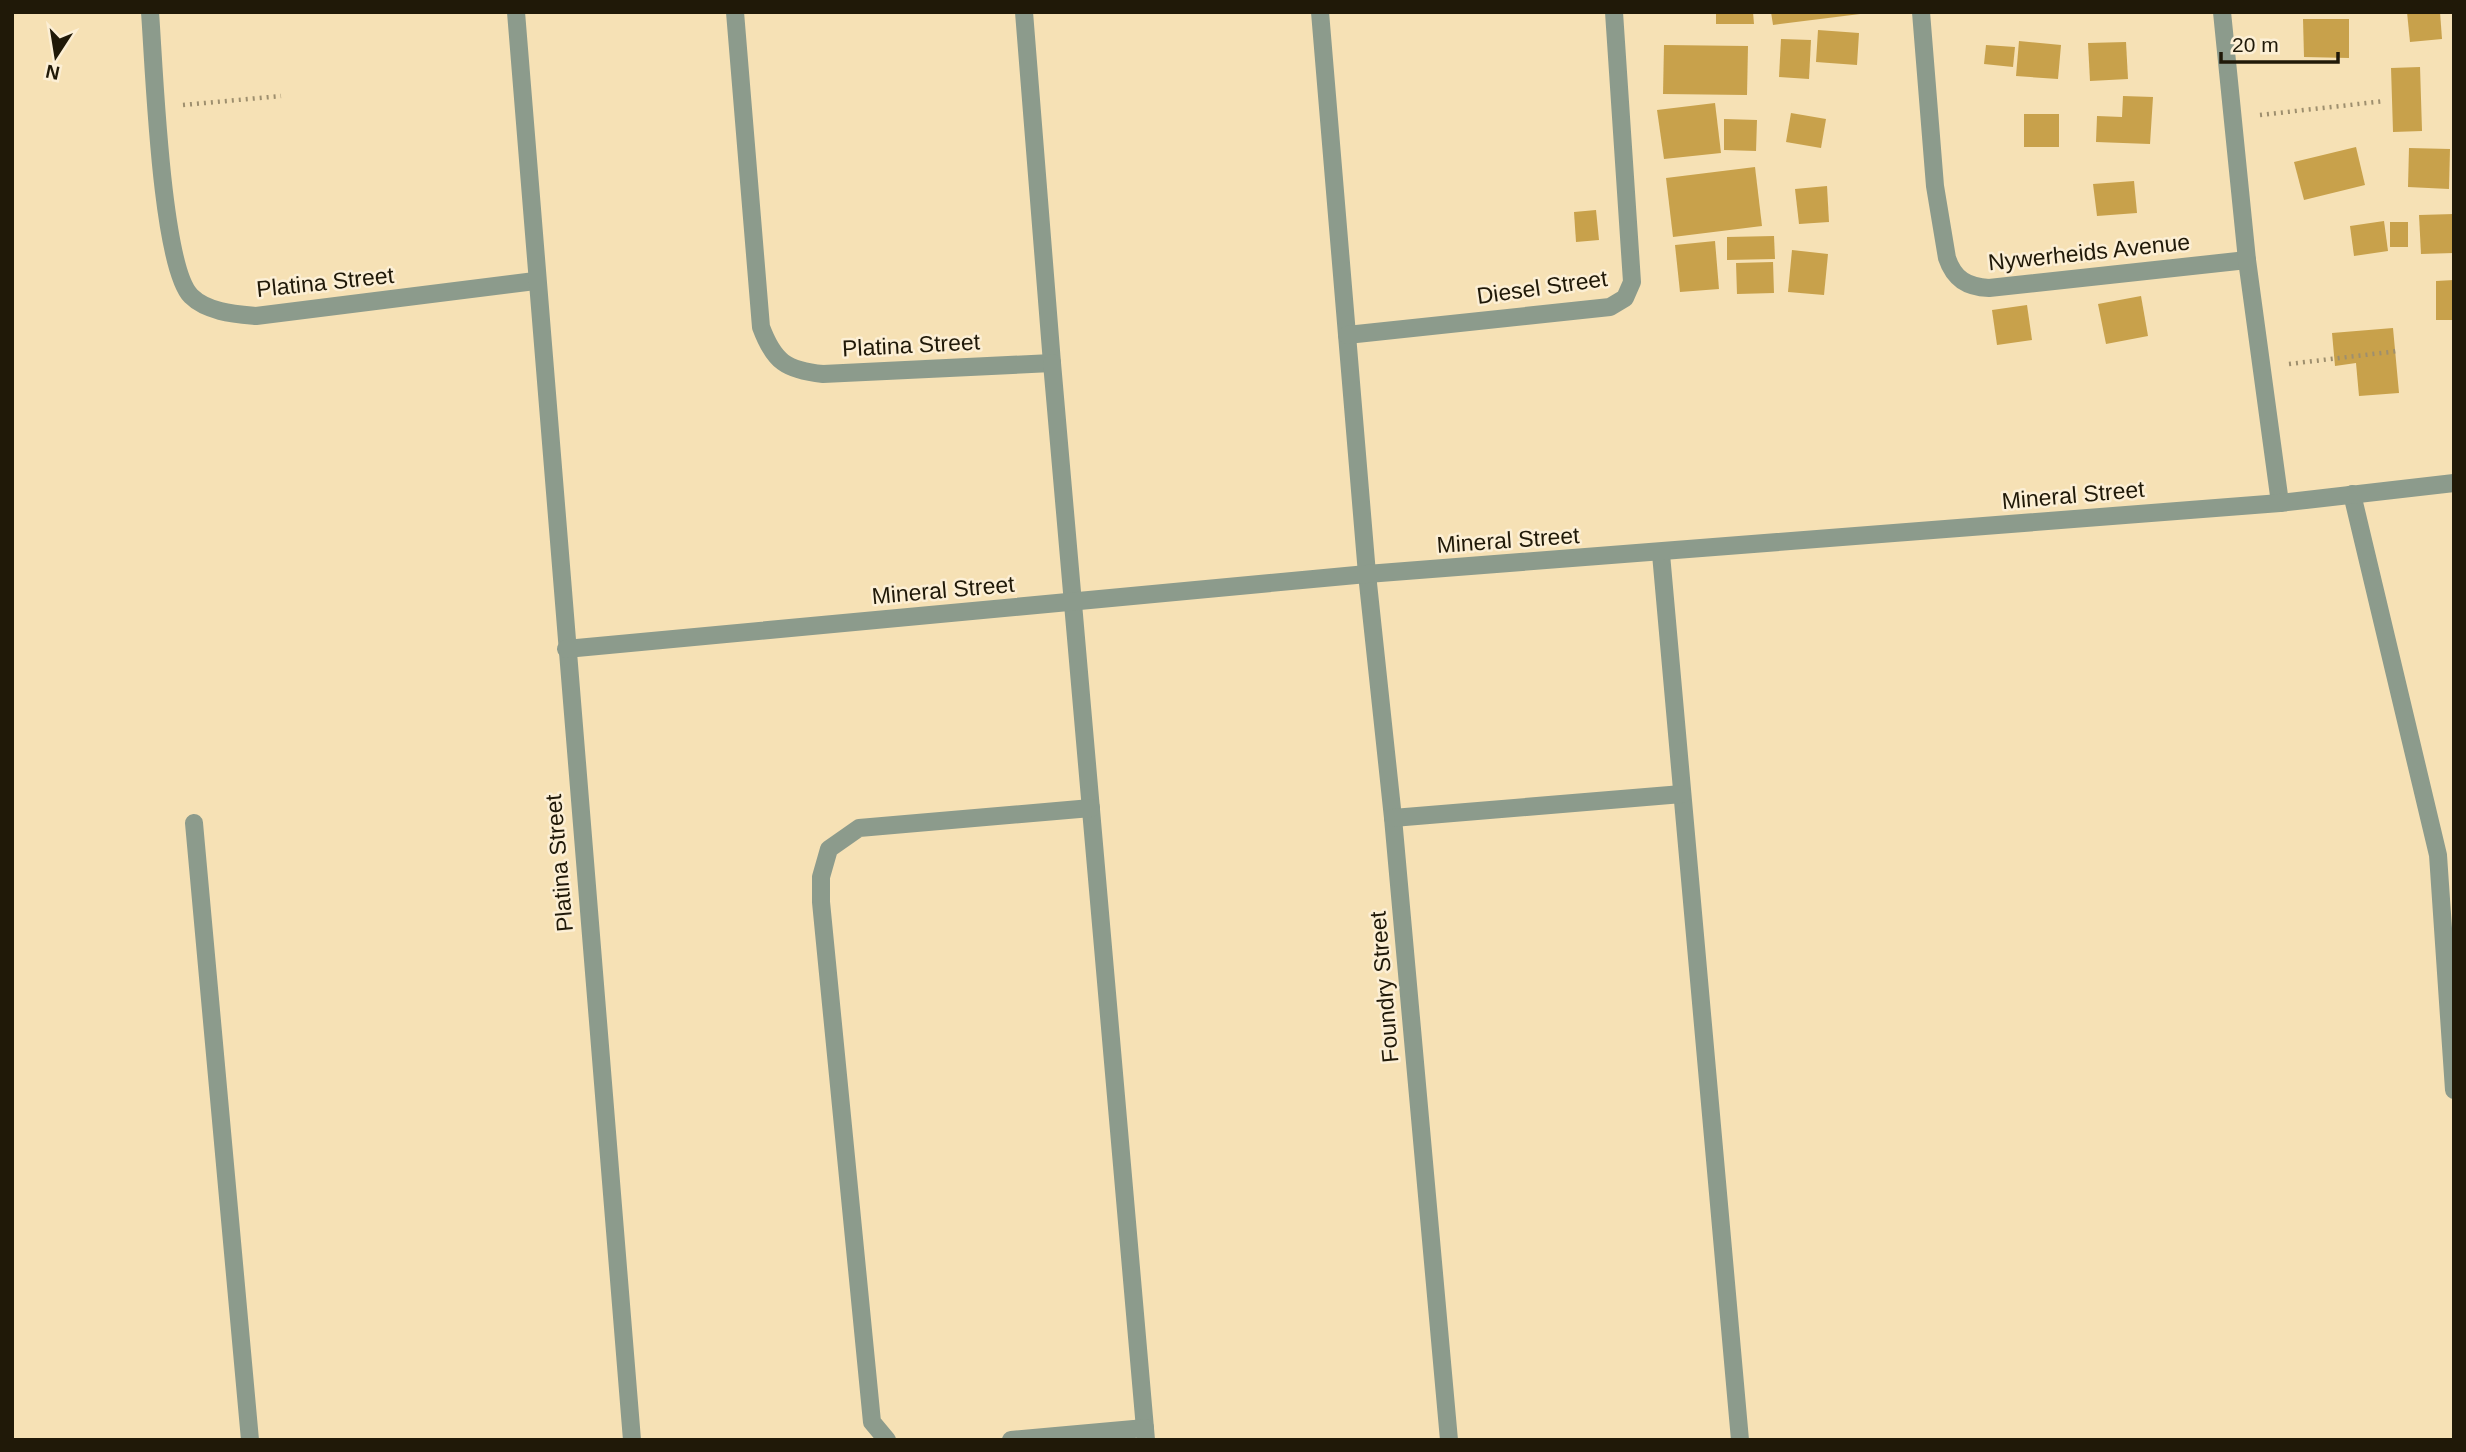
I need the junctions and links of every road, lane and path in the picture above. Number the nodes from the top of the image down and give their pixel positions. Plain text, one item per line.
1 (150, 12) edge
2 (516, 12) edge
3 (736, 12) edge
4 (1024, 12) edge
5 (1320, 12) edge
6 (1614, 12) edge
7 (1921, 12) edge
8 (2222, 12) edge
9 (281, 96) dead end
10 (2385, 101) dead end
11 (158, 108) junction
12 (2231, 118) junction
13 (2247, 260) junction
14 (535, 281) junction
15 (1347, 335) junction
16 (2398, 351) dead end
17 (1052, 363) junction
18 (2260, 368) junction
19 (2454, 483) edge
20 (2352, 494) junction
21 (2280, 503) junction
22 (1661, 554) junction
23 (1367, 575) junction
24 (1074, 603) junction
25 (566, 649) junction
26 (1682, 794) junction
27 (1091, 808) junction
28 (1393, 818) junction
29 (194, 823) dead end
30 (2454, 1090) edge
31 (1145, 1434) edge
32 (250, 1440) edge
33 (632, 1440) edge
34 (887, 1440) edge
35 (1011, 1440) edge
36 (1449, 1440) edge
37 (1740, 1440) edge

1 - 11 street, Platina Street
2 - 14 street, Platina Street
3 - 17 street, Platina Street
4 - 17 street
5 - 15 street
6 - 15 street, Diesel Street
7 - 13 street, Nywerheids Avenue
8 - 12 street
9 - 11 path
10 - 12 path
11 - 14 street, Platina Street
12 - 13 street
13 - 18 street
14 - 25 street, Platina Street
15 - 23 street
16 - 18 path
17 - 24 street
18 - 21 street
19 - 20 street, Mineral Street
20 - 21 street, Mineral Street
20 - 30 street
21 - 22 street, Mineral Street
22 - 23 street, Mineral Street
22 - 26 street
23 - 24 street, Mineral Street
23 - 28 street, Foundry Street
24 - 25 street, Mineral Street
24 - 27 street
25 - 33 street, Platina Street
26 - 28 street
26 - 37 street
27 - 31 street
27 - 34 street
28 - 36 street, Foundry Street
29 - 32 street
31 - 35 street

